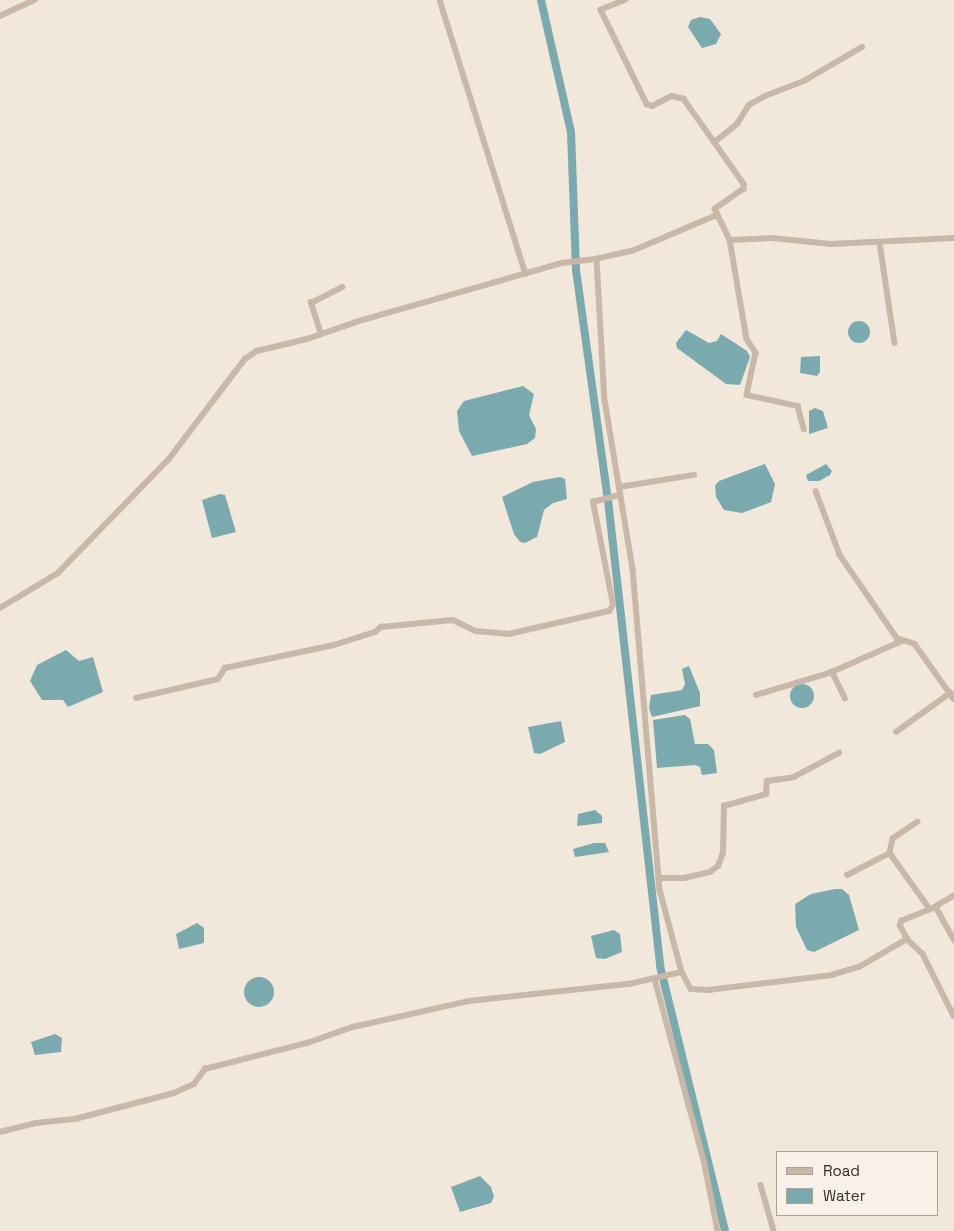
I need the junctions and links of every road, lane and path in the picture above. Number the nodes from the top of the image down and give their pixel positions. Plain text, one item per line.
1 (35, 0) edge
2 (440, 0) edge
3 (626, 0) edge
4 (0, 16) edge
5 (862, 47) dead end
6 (716, 141) junction
7 (718, 215) junction
8 (954, 238) edge
9 (730, 240) junction
10 (880, 243) junction
11 (594, 259) junction
12 (526, 274) junction
13 (342, 287) dead end
14 (321, 334) junction
15 (895, 343) dead end
16 (804, 430) dead end
17 (694, 475) dead end
18 (619, 487) junction
19 (816, 491) dead end
20 (620, 495) junction
21 (0, 608) edge
22 (902, 641) junction
23 (832, 672) junction
24 (950, 693) junction
25 (756, 695) dead end
26 (136, 698) dead end
27 (845, 699) dead end
28 (954, 699) edge
29 (896, 732) dead end
30 (839, 753) dead end
31 (918, 822) dead end
32 (890, 853) junction
33 (846, 875) dead end
34 (659, 878) junction
35 (954, 896) edge
36 (936, 906) junction
37 (930, 909) junction
38 (907, 939) junction
39 (954, 940) edge
40 (682, 972) junction
41 (658, 978) junction
42 (954, 1016) edge
43 (0, 1132) edge
44 (761, 1185) dead end
45 (718, 1231) edge
46 (774, 1231) edge

1 - 4 street
2 - 12 street
3 - 6 street
5 - 6 street
6 - 7 street
7 - 9 street
7 - 11 street
8 - 10 street
9 - 10 street
9 - 16 street
10 - 15 street
11 - 12 street
11 - 18 street
12 - 14 street
13 - 14 street
14 - 21 street
17 - 18 street
18 - 20 street
19 - 22 street
20 - 26 street
20 - 34 street
22 - 23 street
22 - 24 street
23 - 25 street
23 - 27 street
24 - 28 street
24 - 29 street
30 - 34 street
31 - 32 street
32 - 33 street
32 - 37 street
34 - 40 street
35 - 36 street
36 - 37 street
36 - 39 street
37 - 38 street
38 - 40 street
38 - 42 street
40 - 41 street
41 - 43 street
41 - 45 street
44 - 46 street

